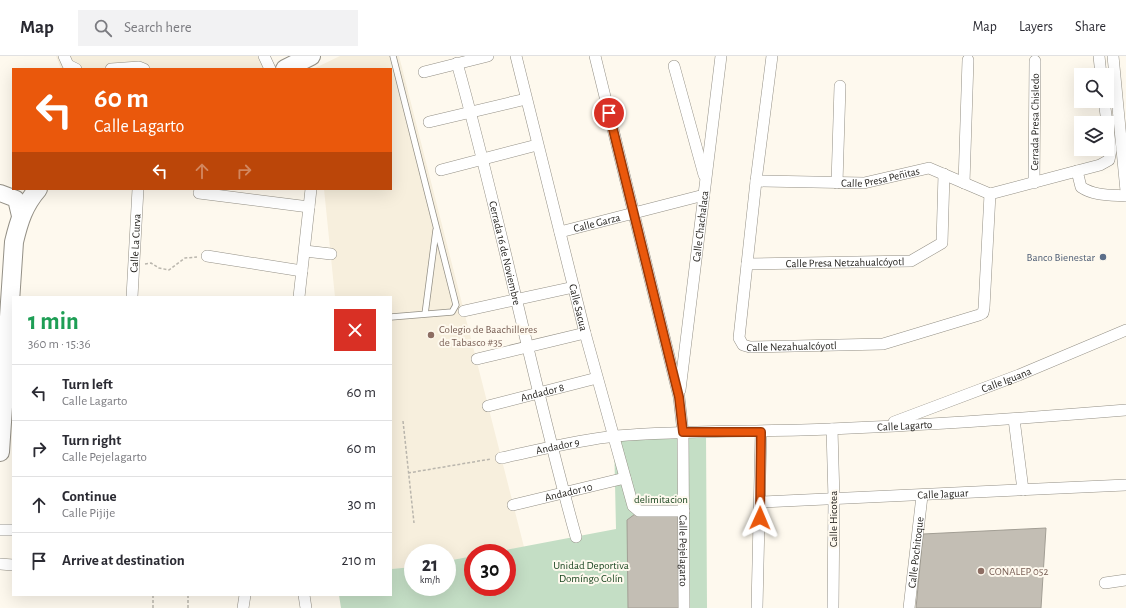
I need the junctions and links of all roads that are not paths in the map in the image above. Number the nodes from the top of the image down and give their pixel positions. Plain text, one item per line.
1 (64, 56) edge
2 (264, 56) edge
3 (392, 56) edge
4 (488, 56) edge
5 (516, 56) edge
6 (595, 56) edge
7 (722, 56) edge
8 (772, 56) edge
9 (1099, 56) edge
10 (1113, 56) edge
11 (968, 60) dead end
12 (1035, 60) dead end
13 (457, 63) junction
14 (674, 66) dead end
15 (74, 68) edge
16 (124, 68) edge
17 (142, 68) edge
18 (270, 68) edge
19 (1100, 68) edge
20 (424, 72) dead end
21 (840, 86) dead end
22 (526, 99) junction
23 (1105, 108) edge
24 (471, 112) junction
25 (429, 122) dead end
26 (537, 145) junction
27 (482, 159) junction
28 (441, 170) dead end
29 (1077, 171) junction
30 (944, 174) junction
31 (705, 180) junction
32 (756, 181) junction
33 (837, 183) junction
34 (964, 183) junction
35 (1034, 183) junction
36 (14, 190) edge
37 (37, 190) edge
38 (138, 190) edge
39 (311, 190) edge
40 (1126, 191) edge
41 (0, 193) edge
42 (200, 193) dead end
43 (990, 194) junction
44 (704, 195) junction
45 (1126, 196) edge
46 (309, 207) junction
47 (633, 213) junction
48 (20, 216) junction
49 (437, 226) junction
50 (560, 232) junction
51 (305, 251) junction
52 (331, 254) dead end
53 (207, 256) road end
54 (747, 264) junction
55 (302, 271) junction
56 (574, 288) junction
57 (132, 296) edge
58 (298, 296) edge
59 (517, 300) junction
60 (464, 311) dead end
61 (425, 314) junction
62 (392, 317) edge
63 (1126, 330) edge
64 (585, 332) junction
65 (527, 345) junction
66 (477, 359) dead end
67 (597, 378) junction
68 (538, 393) junction
69 (679, 397) junction
70 (488, 406) dead end
71 (1126, 410) edge
72 (8, 418) edge
73 (1014, 419) junction
74 (884, 426) junction
75 (832, 429) junction
76 (683, 432) junction
77 (761, 432) junction
78 (614, 437) junction
79 (551, 447) junction
80 (0, 452) edge
81 (501, 458) road end
82 (624, 478) junction
83 (1126, 485) edge
84 (1023, 490) junction
85 (563, 492) junction
86 (922, 496) junction
87 (834, 499) junction
88 (760, 502) junction
89 (513, 505) dead end
90 (684, 511) junction
91 (0, 530) edge
92 (12, 530) edge
93 (576, 537) dead end
94 (0, 564) edge
95 (12, 565) edge
96 (1126, 580) edge
97 (1105, 583) dead end
98 (245, 596) edge
99 (304, 596) edge
100 (243, 608) edge
101 (306, 608) edge
102 (684, 608) edge
103 (757, 608) edge
104 (833, 608) edge
105 (909, 608) edge

1 - 15 street
2 - 18 street
3 - 49 lane
4 - 13 street
5 - 22 street, Calle Sacua
6 - 47 street
7 - 31 street, Calle Chachalaca
8 - 32 street, Calle Nezahualcóyotl
9 - 19 street
10 - 40 street
11 - 34 street
12 - 35 street, Cerrada Presa Chisledo
13 - 20 street
13 - 24 street, Cerrada 16 de Noviembre
14 - 31 street
16 - 17 street
21 - 33 street
22 - 24 street
22 - 26 street, Calle Sacua
23 - 29 street
24 - 25 street
24 - 27 street, Cerrada 16 de Noviembre
26 - 27 street
26 - 50 street, Calle Sacua
27 - 28 street
27 - 59 street, Cerrada 16 de Noviembre
29 - 35 street
29 - 45 street
30 - 33 street, Calle Presa Peñitas
30 - 34 street, Calle Presa Peñitas
30 - 54 street, Calle Presa Netzahualcóyotl
31 - 44 street, Calle Chachalaca
32 - 33 street, Calle Presa Peñitas
32 - 54 street, Calle Nezahualcóyotl
34 - 43 street, Calle Presa Peñitas
35 - 43 street
36 - 41 street
37 - 48 main road
38 - 57 street, Calle La Curva
39 - 46 street
41 - 48 street
42 - 46 street
43 - 54 street, Calle Nezahualcóyotl
44 - 47 street, Calle Garza
44 - 69 street, Calle Chachalaca
46 - 51 street
47 - 50 street, Calle Garza
47 - 69 street
48 - 72 main road
49 - 61 lane
49 - 61 lane
50 - 56 street, Calle Sacua
51 - 52 street
51 - 55 street
53 - 55 street
55 - 58 street
56 - 59 street
56 - 64 street, Calle Sacua
59 - 60 street
59 - 65 street, Cerrada 16 de Noviembre
61 - 62 lane
63 - 74 street, Calle Iguana
64 - 65 street
64 - 67 street, Calle Sacua
65 - 66 street
65 - 68 street, Cerrada 16 de Noviembre
67 - 68 street, Andador 8
67 - 78 street, Calle Sacua
68 - 70 street, Andador 8
68 - 79 street, Cerrada 16 de Noviembre
69 - 76 street, Calle Pejelagarto
71 - 73 street, Calle Lagarto
72 - 80 main road
73 - 74 street, Calle Lagarto
73 - 84 street
74 - 75 street, Calle Lagarto
75 - 77 street, Calle Lagarto
75 - 87 street, Calle Hicotea
76 - 77 street, Calle Lagarto
76 - 78 street, Andador 9
76 - 90 street, Calle Pejelagarto
77 - 88 street
78 - 79 street, Andador 9
78 - 82 street, Calle Sacua
79 - 81 street, Andador 9
79 - 85 street, Cerrada 16 de Noviembre
82 - 85 street, Andador 10
82 - 90 street, Calle Sacua
83 - 84 street, Calle Jaguar
84 - 86 street, Calle Jaguar
85 - 89 street, Andador 10
85 - 93 street, Cerrada 16 de Noviembre
86 - 87 street, Calle Jaguar
86 - 105 street, Calle Pochitoque
87 - 88 street, Calle Jaguar
87 - 104 street, Calle Hicotea
88 - 103 street
90 - 102 street, Calle Pejelagarto
91 - 92 street
94 - 95 street
96 - 97 street
98 - 100 street
99 - 101 street

